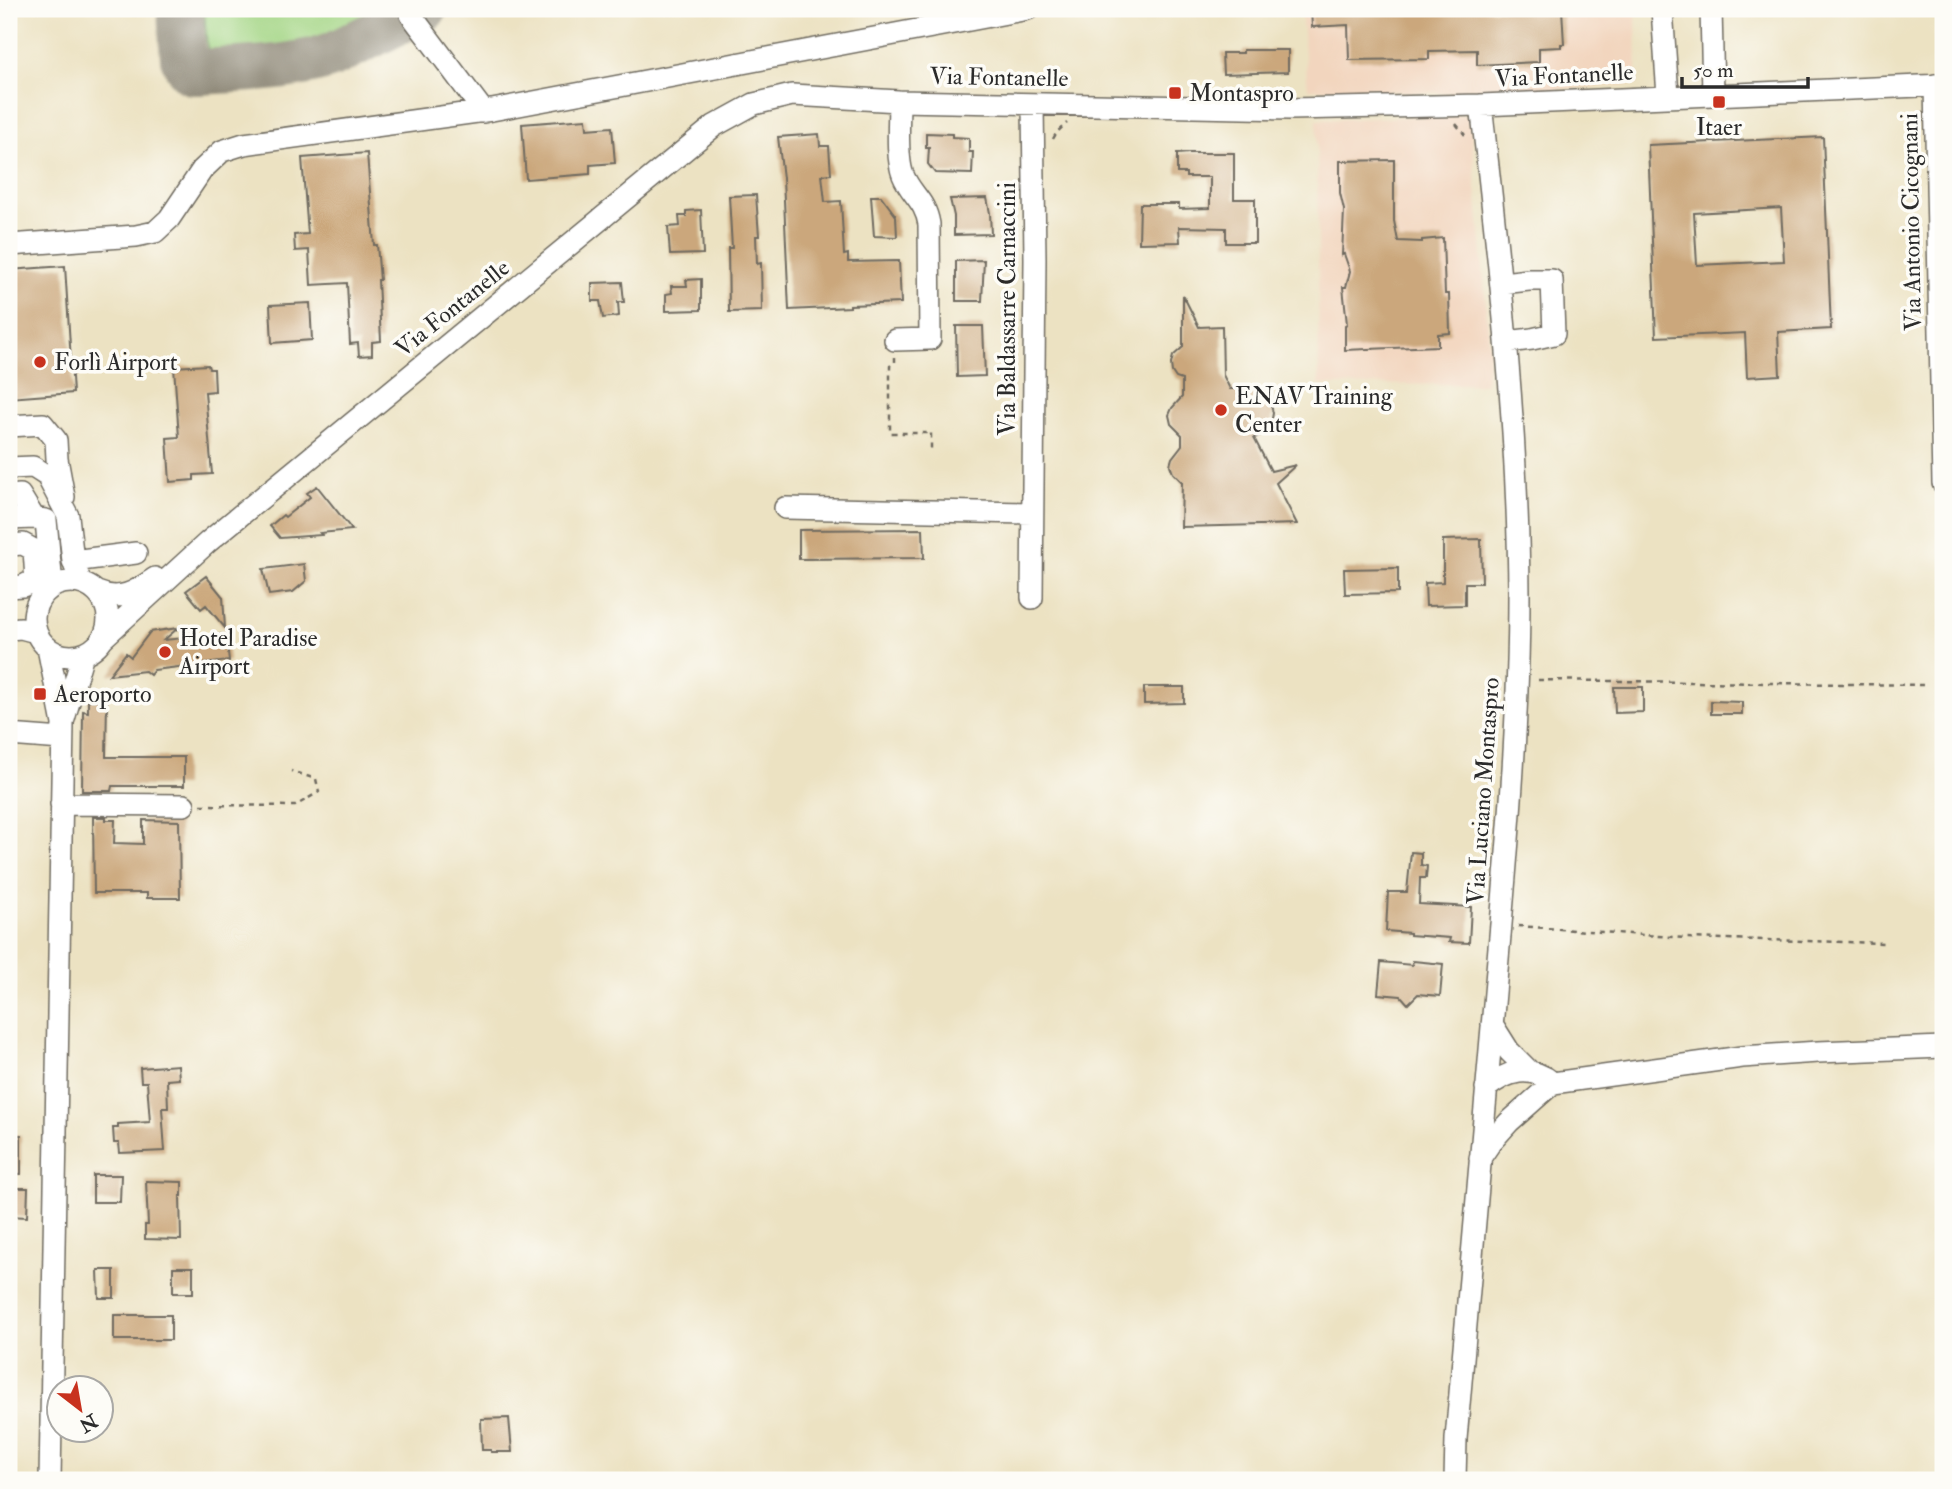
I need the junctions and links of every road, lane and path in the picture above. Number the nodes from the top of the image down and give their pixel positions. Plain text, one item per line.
1 (1028, 9) edge
2 (1662, 9) edge
3 (1711, 9) edge
4 (411, 15) dead end
5 (1939, 85) edge
6 (1713, 94) junction
7 (1668, 96) junction
8 (899, 101) junction
9 (1033, 105) junction
10 (1481, 105) junction
11 (484, 112) junction
12 (1451, 121) dead end
13 (1069, 122) dead end
14 (1468, 140) dead end
15 (1050, 146) dead end
16 (9, 246) edge
17 (1502, 283) junction
18 (895, 340) joint
19 (1507, 342) junction
20 (9, 426) edge
21 (931, 453) dead end
22 (9, 468) edge
23 (1943, 483) edge
24 (9, 496) edge
25 (785, 508) dead end
26 (1032, 513) junction
27 (68, 516) junction
28 (34, 518) junction
29 (9, 519) edge
30 (208, 542) junction
31 (9, 545) edge
32 (136, 553) dead end
33 (73, 561) junction
34 (52, 586) junction
35 (9, 587) edge
36 (89, 587) junction
37 (1032, 598) dead end
38 (9, 629) edge
39 (42, 640) junction
40 (101, 640) junction
41 (83, 654) junction
42 (1517, 680) junction
43 (1923, 685) dead end
44 (62, 732) junction
45 (9, 735) edge
46 (291, 772) dead end
47 (61, 804) junction
48 (184, 805) joint
49 (1501, 925) junction
50 (1887, 943) dead end
51 (1492, 1024) junction
52 (1943, 1047) edge
53 (1530, 1072) junction
54 (1553, 1083) junction
55 (1486, 1088) junction
56 (1536, 1098) junction
57 (1480, 1158) junction
58 (50, 1480) edge
59 (1455, 1480) edge

1 - 11 street
2 - 7 street
3 - 6 street
4 - 11 street
5 - 6 street, Via Fontanelle
5 - 23 street, Via Antonio Cicognani
6 - 7 street, Via Fontanelle
7 - 10 street, Via Fontanelle
8 - 9 street, Via Fontanelle
8 - 18 street
8 - 30 street, Via Fontanelle
9 - 10 street, Via Fontanelle
9 - 26 street, Via Baldassarre Carnaccini
10 - 17 street, Via Luciano Montaspro
11 - 16 street
12 - 14 path
13 - 15 path
17 - 19 street, Via Luciano Montaspro
17 - 19 street
18 - 21 path
19 - 42 street, Via Luciano Montaspro
20 - 27 street
22 - 27 street
24 - 28 street
25 - 26 street
26 - 37 street, Via Baldassarre Carnaccini
27 - 33 street
28 - 29 street
28 - 34 street
30 - 36 street, Via Fontanelle
30 - 40 street, Via Fontanelle
31 - 35 street
32 - 33 street
33 - 36 street
34 - 36 street
34 - 39 street
36 - 40 street
38 - 39 street
39 - 41 street
39 - 44 street
40 - 41 street
41 - 44 street
42 - 43 path
42 - 49 street, Via Luciano Montaspro
44 - 45 street
44 - 47 street
46 - 48 path
47 - 48 street
47 - 58 street
49 - 50 path
49 - 51 street, Via Luciano Montaspro
51 - 53 street
51 - 55 street, Via Luciano Montaspro
52 - 54 street
53 - 54 street
53 - 55 street
54 - 56 street
55 - 56 street
55 - 57 street, Via Luciano Montaspro
56 - 57 street
57 - 59 street, Via Luciano Montaspro

